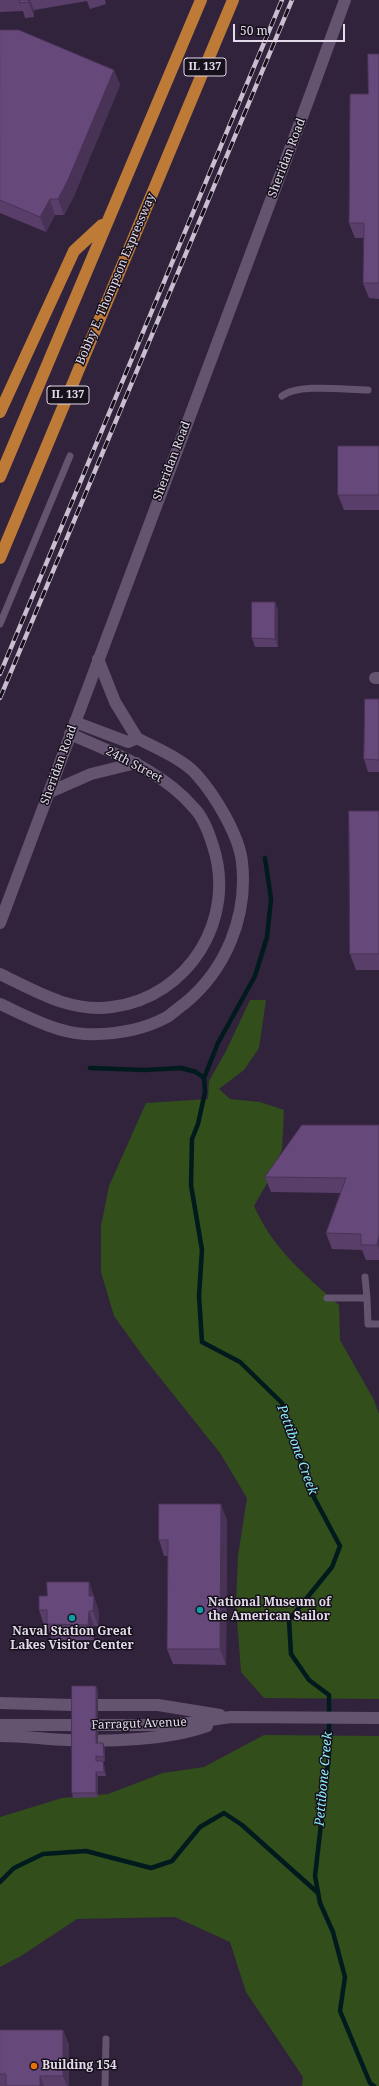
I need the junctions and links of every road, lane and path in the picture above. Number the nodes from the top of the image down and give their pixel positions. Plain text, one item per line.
1 (201, 0) edge
2 (233, 0) edge
3 (345, 0) edge
4 (106, 222) junction
5 (368, 390) dead end
6 (282, 396) dead end
7 (0, 412) edge
8 (70, 456) dead end
9 (0, 477) edge
10 (0, 558) edge
11 (0, 624) edge
12 (98, 659) junction
13 (75, 722) junction
14 (70, 734) junction
15 (137, 738) junction
16 (136, 763) junction
17 (50, 792) junction
18 (1, 921) edge
19 (0, 974) edge
20 (0, 1004) edge
21 (365, 1277) dead end
22 (327, 1298) dead end
23 (366, 1298) junction
24 (379, 1324) edge
25 (0, 1703) edge
26 (231, 1717) junction
27 (379, 1718) edge
28 (0, 1725) edge
29 (0, 1736) edge
30 (106, 2039) dead end
31 (105, 2086) edge

1 - 4 highway, IL 137
2 - 10 highway, Bobby E. Thompson Expressway / IL 137
3 - 12 street, Sheridan Road
4 - 7 highway
4 - 9 highway, IL 137
5 - 6 lane
8 - 11 lane
12 - 13 street, Sheridan Road
12 - 15 street
13 - 14 street, Sheridan Road
13 - 15 street, 24th Street
14 - 16 street, 24th Street
14 - 17 street, Sheridan Road
15 - 20 street, 24th Street
16 - 17 street
16 - 19 street, 24th Street
17 - 18 street, Sheridan Road
21 - 23 lane
22 - 23 lane
23 - 24 lane
25 - 26 street, Farragut Avenue
26 - 27 street, Farragut Avenue
26 - 28 street, Farragut Avenue
26 - 29 street, Farragut Avenue
30 - 31 lane

